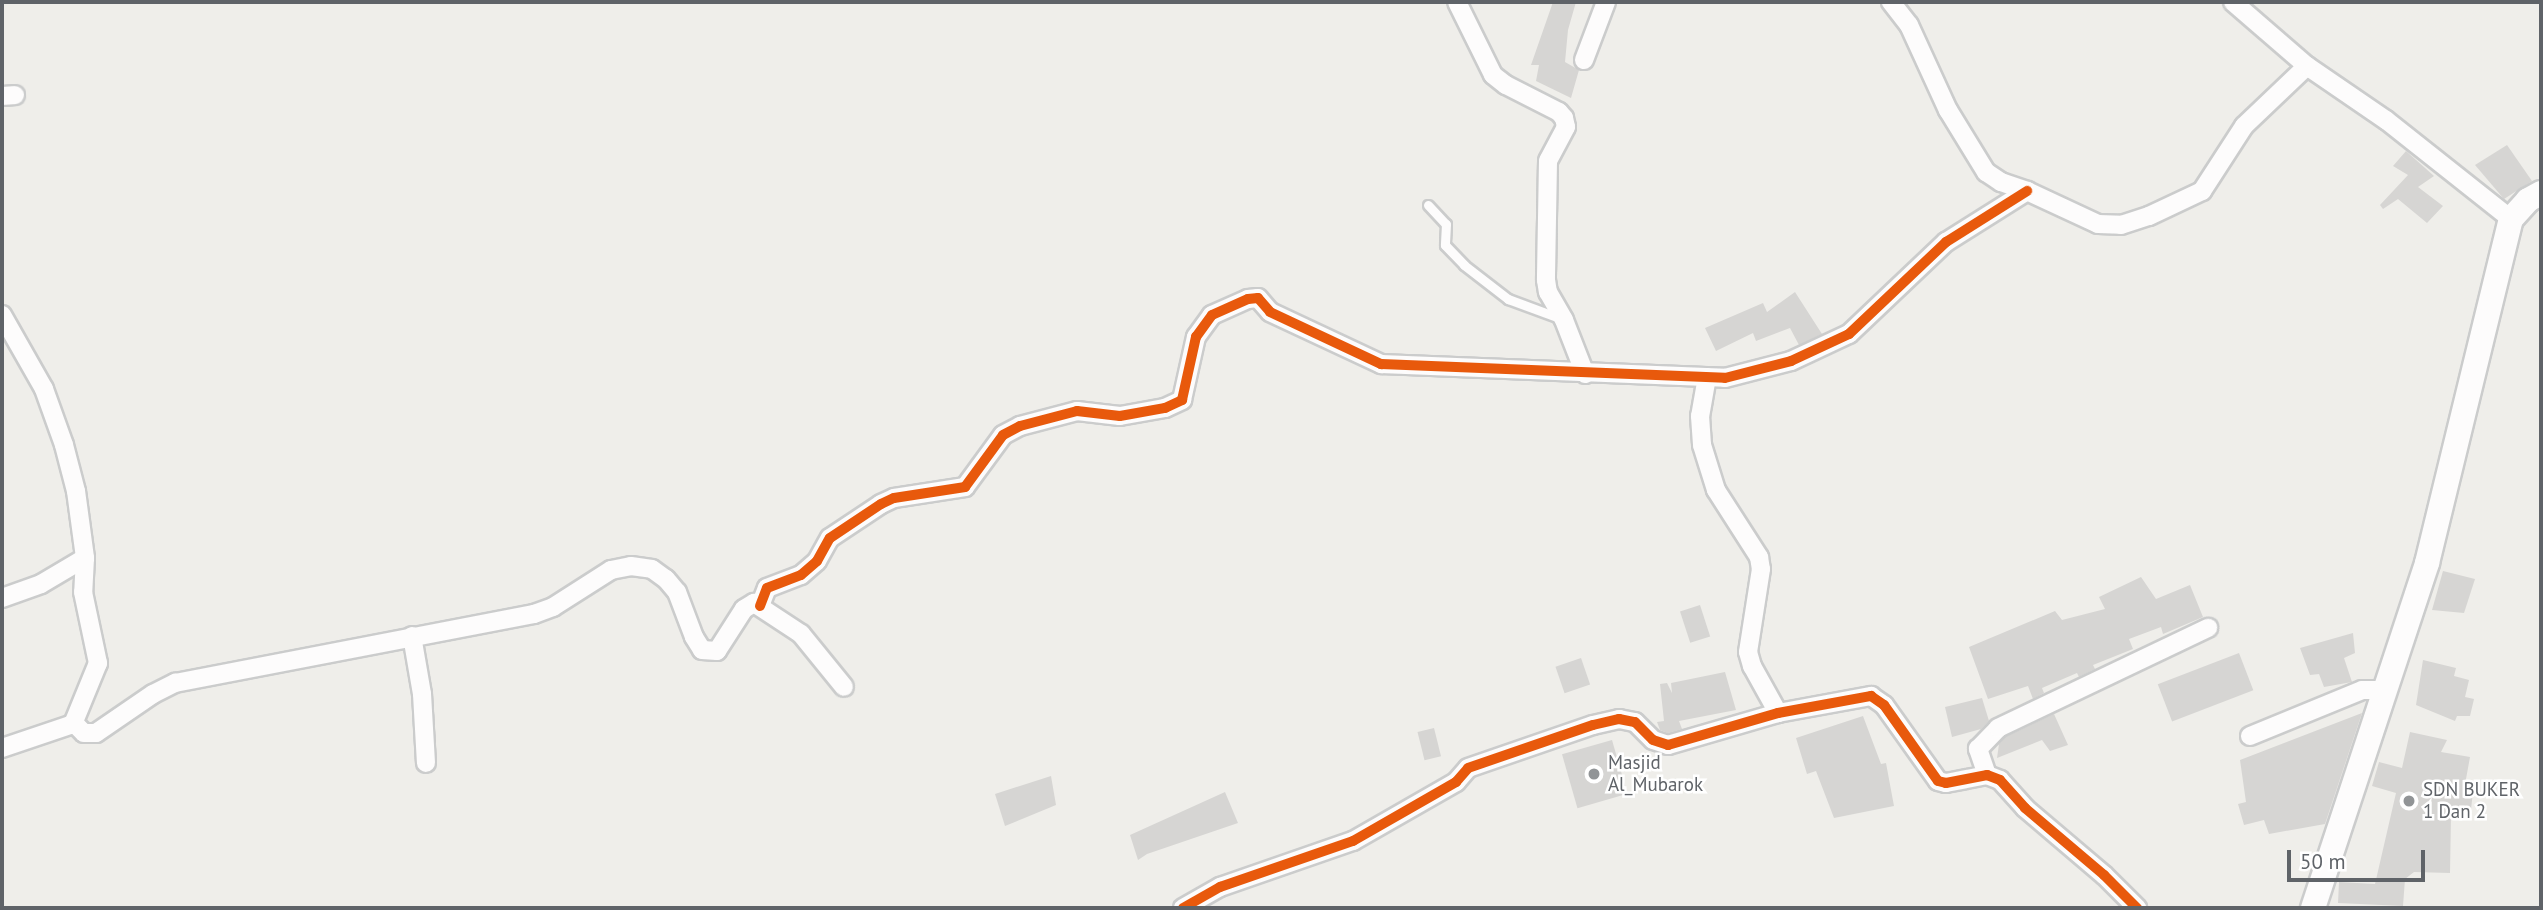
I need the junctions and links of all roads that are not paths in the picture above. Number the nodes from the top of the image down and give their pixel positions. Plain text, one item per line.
1 (1457, 2) edge
2 (1606, 2) edge
3 (1891, 2) edge
4 (2233, 2) edge
5 (1584, 60) dead end
6 (2307, 66) junction
7 (2027, 191) junction
8 (2541, 193) edge
9 (1428, 205) dead end
10 (2511, 219) junction
11 (2, 315) edge
12 (1564, 320) junction
13 (1585, 374) junction
14 (1707, 377) junction
15 (85, 558) junction
16 (2, 598) edge
17 (760, 606) junction
18 (2208, 628) dead end
19 (412, 636) junction
20 (845, 687) dead end
21 (2385, 690) junction
22 (1778, 713) junction
23 (73, 724) junction
24 (2250, 736) dead end
25 (2, 748) edge
26 (426, 763) dead end
27 (1987, 775) junction
28 (1183, 908) edge
29 (2137, 908) edge
30 (2313, 908) edge

1 - 12 street
2 - 5 street
3 - 7 street
4 - 6 street
6 - 7 street
6 - 10 street
7 - 14 street
8 - 10 street
9 - 12 lane
10 - 21 street
11 - 15 street
12 - 13 street
13 - 14 street
13 - 17 street
14 - 22 street
15 - 16 street
15 - 23 street
17 - 19 street
17 - 20 street
18 - 27 street
19 - 23 street
19 - 26 street
21 - 24 street
21 - 30 street
22 - 27 street
22 - 28 street
23 - 25 street
27 - 29 street

